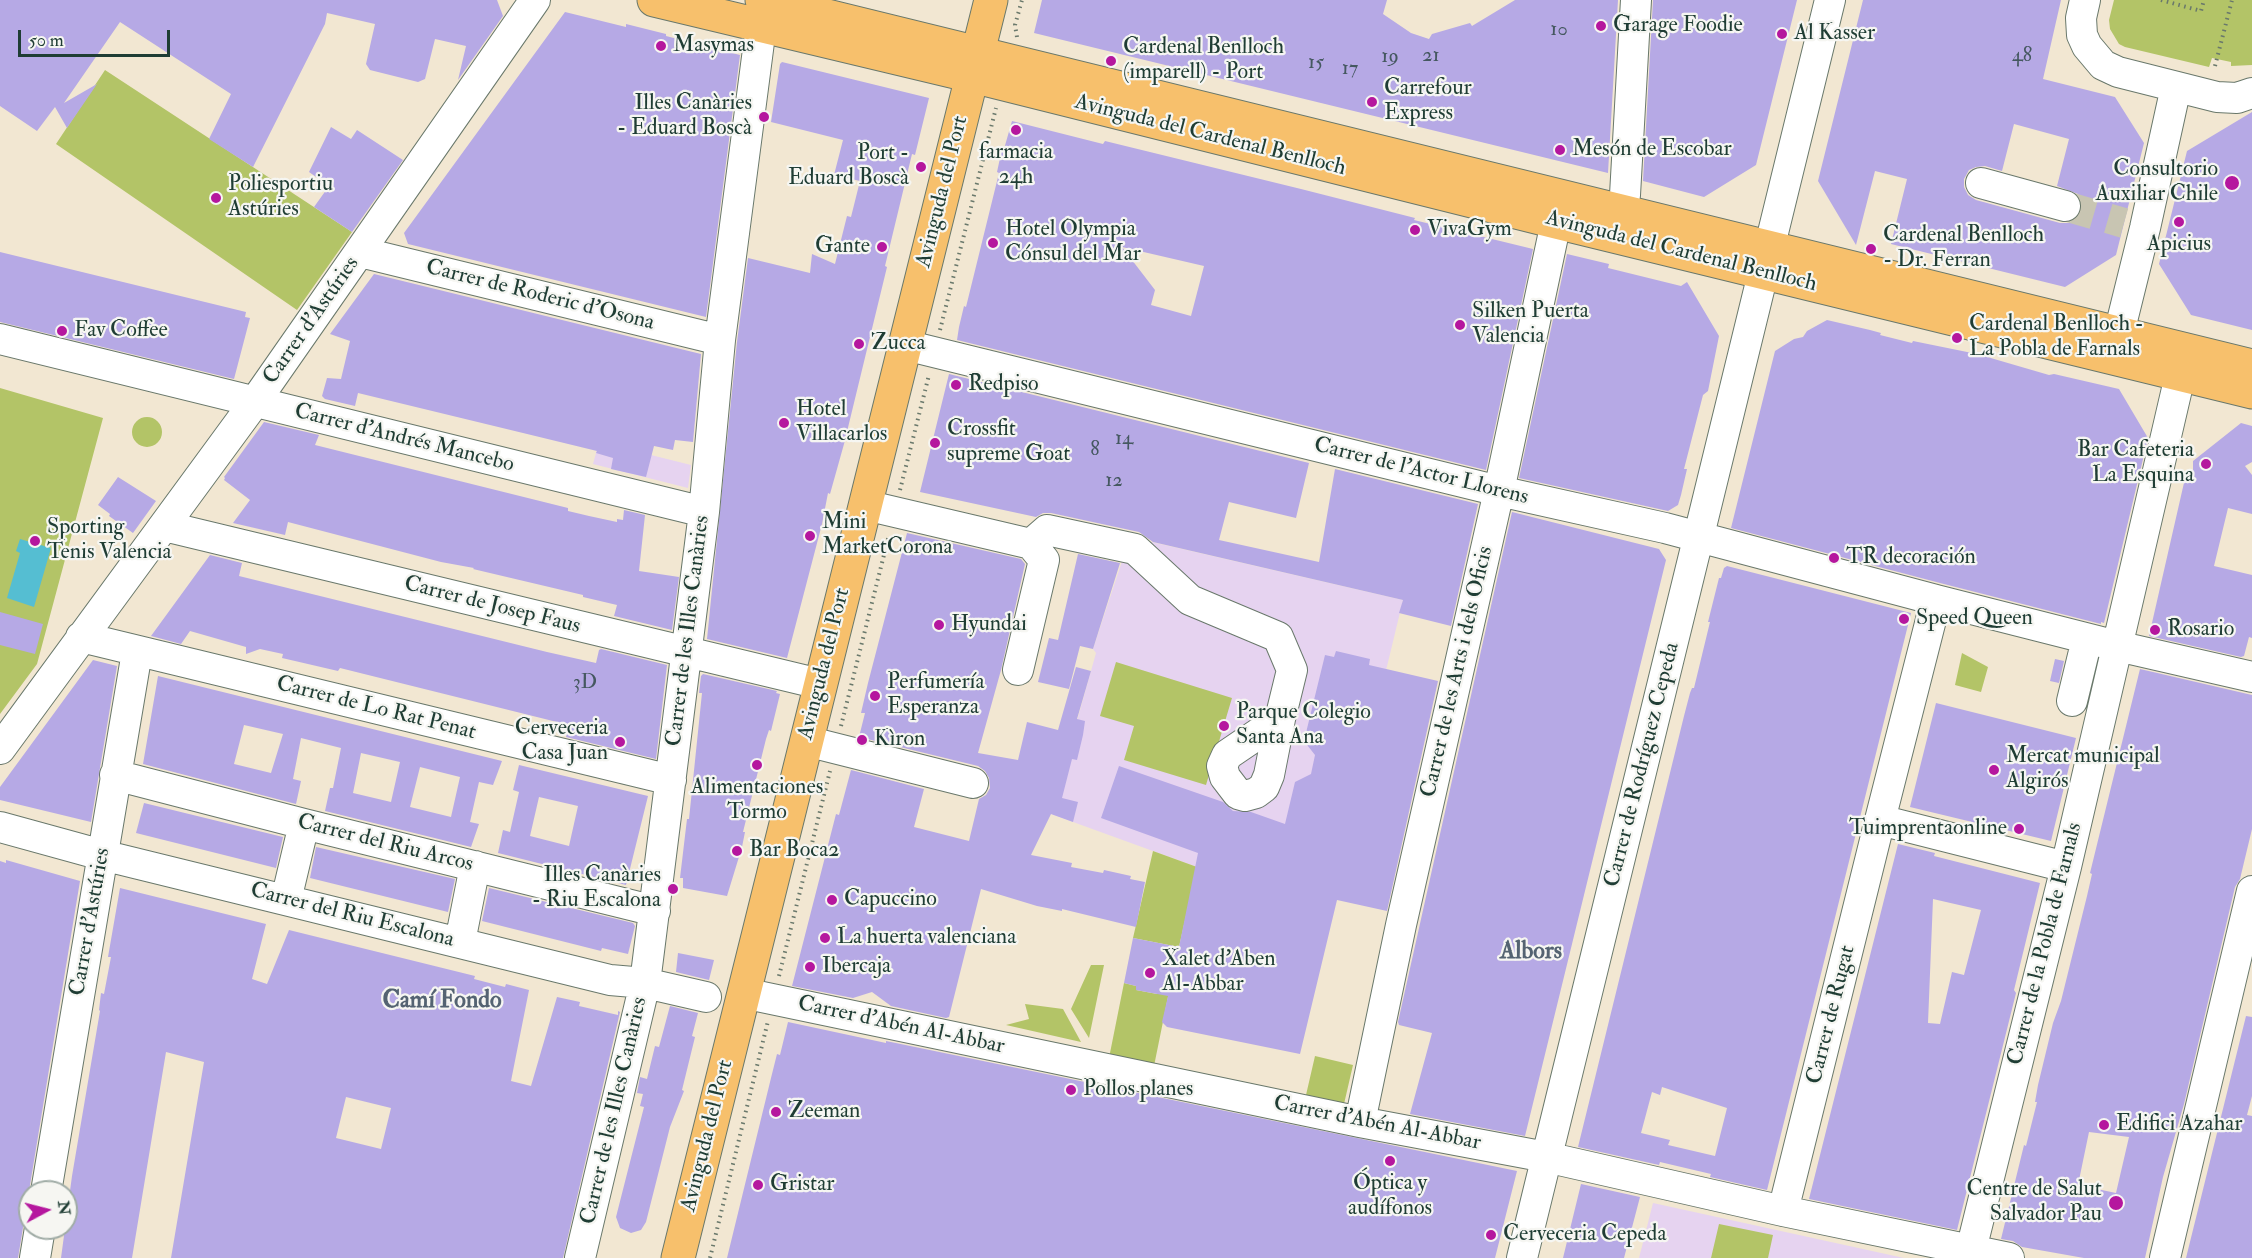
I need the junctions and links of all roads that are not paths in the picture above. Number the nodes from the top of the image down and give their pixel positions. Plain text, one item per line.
1 (535, 0) edge
2 (654, 0) edge
3 (991, 0) edge
4 (1636, 0) edge
5 (1830, 0) edge
6 (2085, 0) edge
7 (768, 7) edge
8 (974, 64) junction
9 (2176, 87) junction
10 (2252, 93) edge
11 (1981, 183) dead end
12 (2066, 206) tunnel mouth
13 (1621, 211) junction
14 (1556, 222) junction
15 (360, 252) junction
16 (1767, 259) junction
17 (2119, 333) junction
18 (0, 339) edge
19 (720, 340) junction
20 (905, 345) junction
21 (2183, 362) junction
22 (2252, 366) edge
23 (2252, 392) edge
24 (254, 403) junction
25 (1499, 491) junction
26 (865, 505) junction
27 (704, 512) junction
28 (164, 526) junction
29 (1698, 537) junction
30 (1031, 544) junction
31 (1936, 600) junction
32 (81, 637) junction
33 (2087, 639) junction
34 (2117, 646) junction
35 (137, 652) junction
36 (685, 653) junction
37 (1018, 670) dead end
38 (2252, 677) edge
39 (820, 684) junction
40 (2072, 701) dead end
41 (1280, 719) dead end
42 (806, 741) junction
43 (0, 749) edge
44 (115, 775) junction
45 (671, 780) junction
46 (973, 783) dead end
47 (1880, 820) junction
48 (304, 824) junction
49 (0, 827) edge
50 (102, 855) junction
51 (475, 866) junction
52 (2066, 867) junction
53 (2252, 891) edge
54 (286, 900) junction
55 (655, 911) junction
56 (460, 942) junction
57 (645, 983) junction
58 (743, 993) junction
59 (706, 997) dead end
60 (1360, 1122) junction
61 (1546, 1157) junction
62 (48, 1180) edge
63 (1783, 1211) junction
64 (38, 1240) edge
65 (1970, 1254) edge
66 (35, 1258) edge
67 (580, 1258) edge
68 (678, 1258) edge
69 (1522, 1258) edge
70 (2009, 1258) edge
71 (2165, 1258) edge

1 - 15 street, Carrer d'Astúries
2 - 7 main road
3 - 8 main road, Avinguda del Port
4 - 13 street
5 - 16 street, Carrer de Rodríguez Cepeda
6 - 9 street
7 - 8 main road
7 - 19 street, Carrer de les Illes Canàries
8 - 13 main road, Avinguda del Cardenal Benlloch
8 - 14 main road, Avinguda del Cardenal Benlloch
8 - 20 main road, Avinguda del Port
9 - 10 street
9 - 17 street
11 - 12 street
13 - 16 main road, Avinguda del Cardenal Benlloch
14 - 16 main road, Avinguda del Cardenal Benlloch
14 - 25 street, Carrer de les Arts i dels Oficis
15 - 19 street, Carrer de Roderic d'Osona
15 - 24 street, Carrer d'Astúries
16 - 17 main road, Avinguda del Cardenal Benlloch
16 - 21 main road, Avinguda del Cardenal Benlloch
16 - 29 street, Carrer de Rodríguez Cepeda
17 - 21 main road, Avinguda del Cardenal Benlloch
18 - 24 street, Carrer d'Andrés Mancebo
19 - 27 street, Carrer de les Illes Canàries
20 - 25 street, Carrer de l'Actor Llorens
20 - 26 main road, Avinguda del Port
21 - 22 main road, Avinguda del Cardenal Benlloch
21 - 23 main road, Avinguda del Cardenal Benlloch
21 - 34 street, Carrer de la Pobla de Farnals
24 - 27 street, Carrer d'Andrés Mancebo
24 - 28 street, Carrer d'Astúries
25 - 29 street, Carrer de l'Actor Llorens
25 - 60 street, Carrer de les Arts i dels Oficis
26 - 30 street
26 - 39 main road, Avinguda del Port
27 - 36 street, Carrer de les Illes Canàries
28 - 32 street, Carrer d'Astúries
28 - 36 street, Carrer de Josep Faus
29 - 31 street, Carrer de l'Actor Llorens
29 - 61 street, Carrer de Rodríguez Cepeda
30 - 37 street
30 - 41 street
31 - 33 street, Carrer de l'Actor Llorens
31 - 47 street, Carrer de Rugat
32 - 35 street, Carrer de Lo Rat Penat
32 - 43 street, Carrer d'Astúries
33 - 34 street, Carrer de l'Actor Llorens
33 - 40 street
34 - 38 street, Carrer de l'Actor Llorens
34 - 52 street, Carrer de la Pobla de Farnals
35 - 44 street, Carrer d'Astúries
35 - 45 street, Carrer de Lo Rat Penat
36 - 39 street, Carrer de Josep Faus
36 - 45 street, Carrer de les Illes Canàries
39 - 42 main road, Avinguda del Port
42 - 46 street
42 - 58 main road, Avinguda del Port
44 - 48 street, Carrer del Riu Arcos
44 - 50 street, Carrer d'Astúries
45 - 55 street, Carrer de les Illes Canàries
47 - 52 street
47 - 63 street, Carrer de Rugat
48 - 51 street, Carrer del Riu Arcos
48 - 54 street
49 - 50 street, Carrer del Riu Escalona
50 - 54 street, Carrer del Riu Escalona
50 - 62 street, Carrer d'Astúries
51 - 55 street, Carrer del Riu Arcos
51 - 56 street
52 - 65 street, Carrer de la Pobla de Farnals
53 - 71 street
54 - 56 street, Carrer del Riu Escalona
55 - 57 street, Carrer de les Illes Canàries
56 - 57 street, Carrer del Riu Escalona
57 - 59 street, Carrer del Riu Escalona
57 - 67 street, Carrer de les Illes Canàries
58 - 60 street, Carrer d'Abén Al-Abbar
58 - 68 main road, Avinguda del Port
60 - 61 street, Carrer d'Abén Al-Abbar
61 - 63 street, Carrer d'Abén Al-Abbar
61 - 69 street, Carrer de Rodríguez Cepeda
63 - 65 street, Carrer d'Abén Al-Abbar
64 - 66 street
65 - 70 street, Carrer d'Abén Al-Abbar

